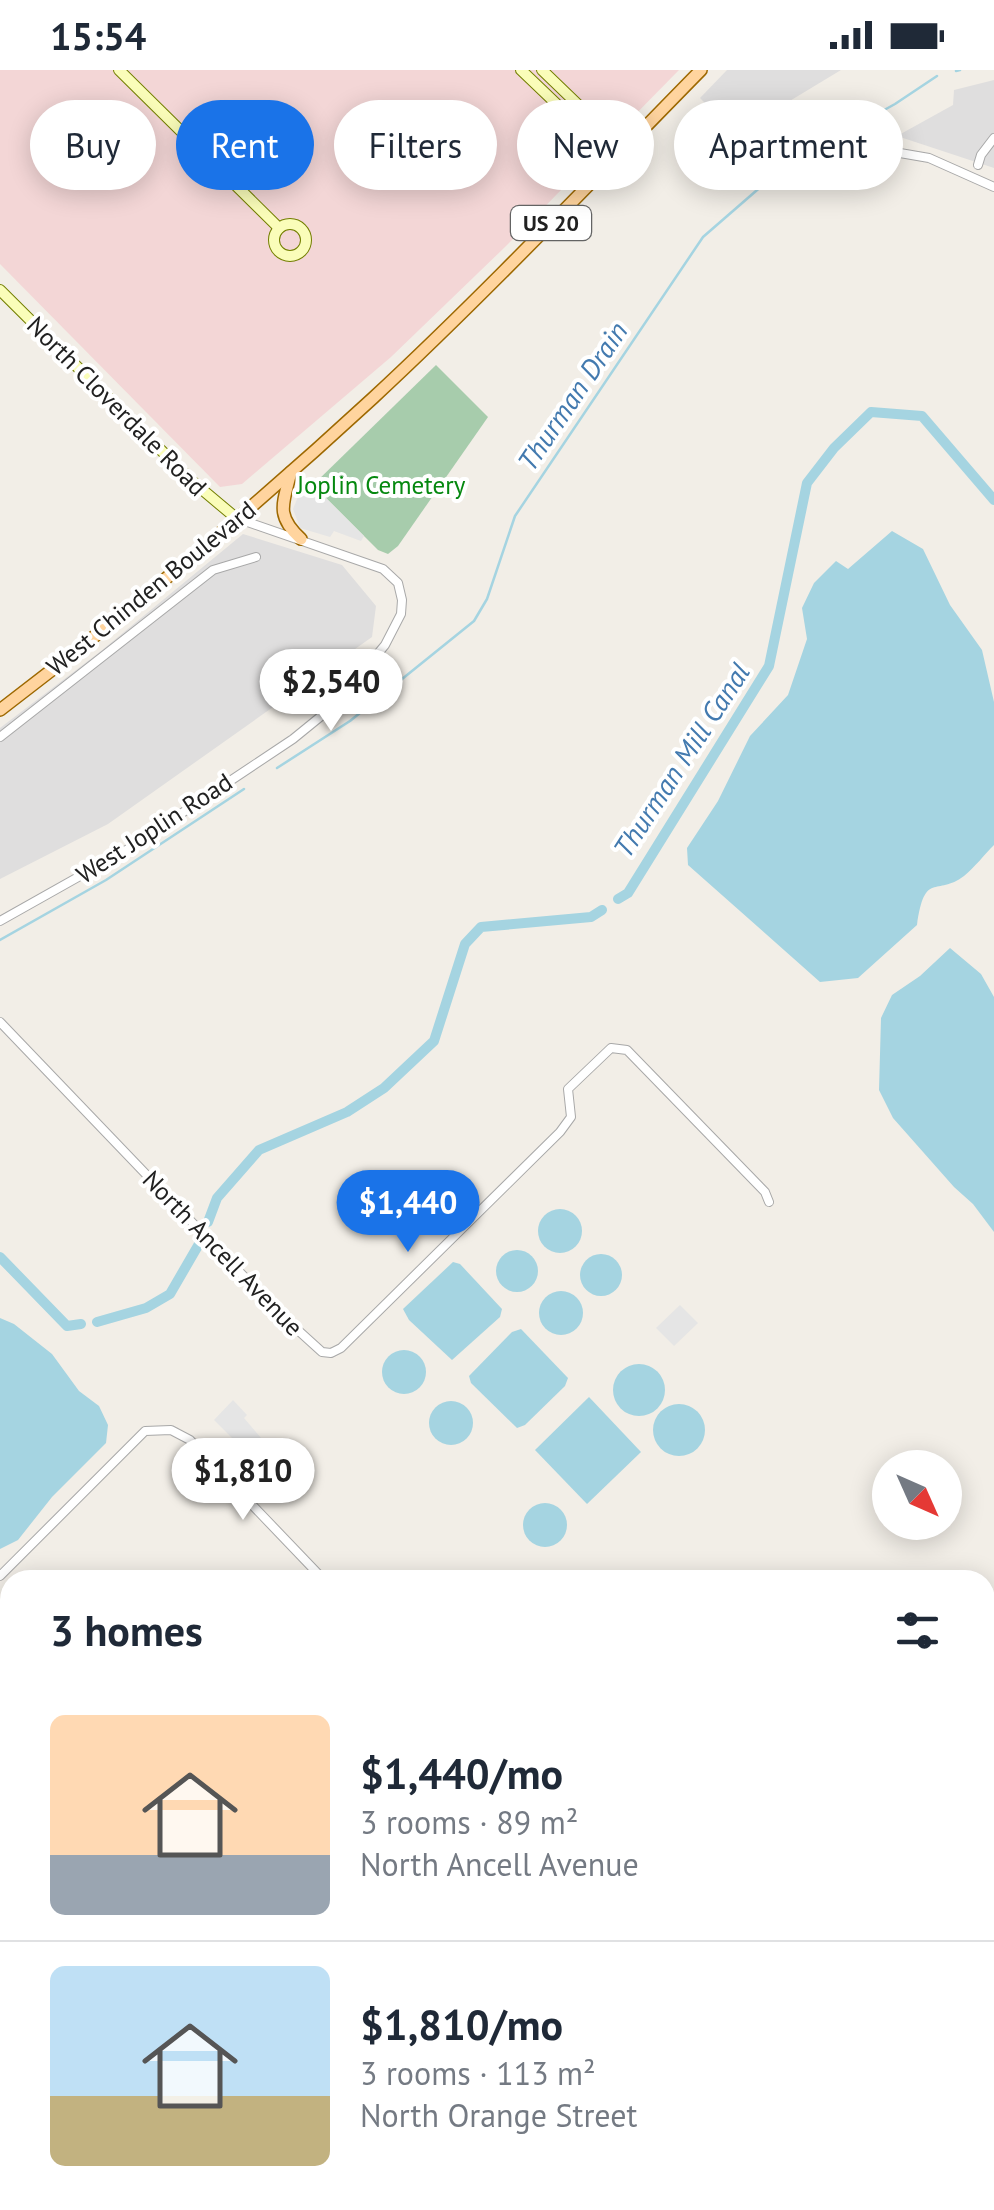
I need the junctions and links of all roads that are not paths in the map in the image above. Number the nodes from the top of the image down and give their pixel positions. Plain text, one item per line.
1 (119, 70) edge
2 (521, 70) edge
3 (542, 70) edge
4 (701, 70) edge
5 (552, 100) edge
6 (573, 100) edge
7 (654, 119) edge
8 (994, 138) edge
9 (903, 154) edge
10 (978, 166) dead end
11 (994, 188) edge
12 (583, 190) edge
13 (279, 228) dead end
14 (0, 290) edge
15 (292, 470) junction
16 (236, 518) junction
17 (302, 539) junction
18 (256, 557) dead end
19 (0, 710) edge
20 (0, 737) edge
21 (0, 921) edge
22 (0, 1022) edge
23 (769, 1202) dead end
24 (6, 1570) edge
25 (314, 1570) edge

1 - 13 street
2 - 5 street
3 - 6 street
4 - 7 main road, West Chinden Boulevard / US 20
8 - 10 street
9 - 11 street
12 - 15 main road, West Chinden Boulevard / US 20
14 - 16 street, North Cloverdale Road
15 - 16 main road, West Chinden Boulevard
15 - 17 main road
16 - 17 street, West Joplin Road
16 - 19 main road, West Chinden Boulevard
17 - 21 street, West Joplin Road
18 - 20 street
22 - 23 street, North Ancell Avenue
24 - 25 street

